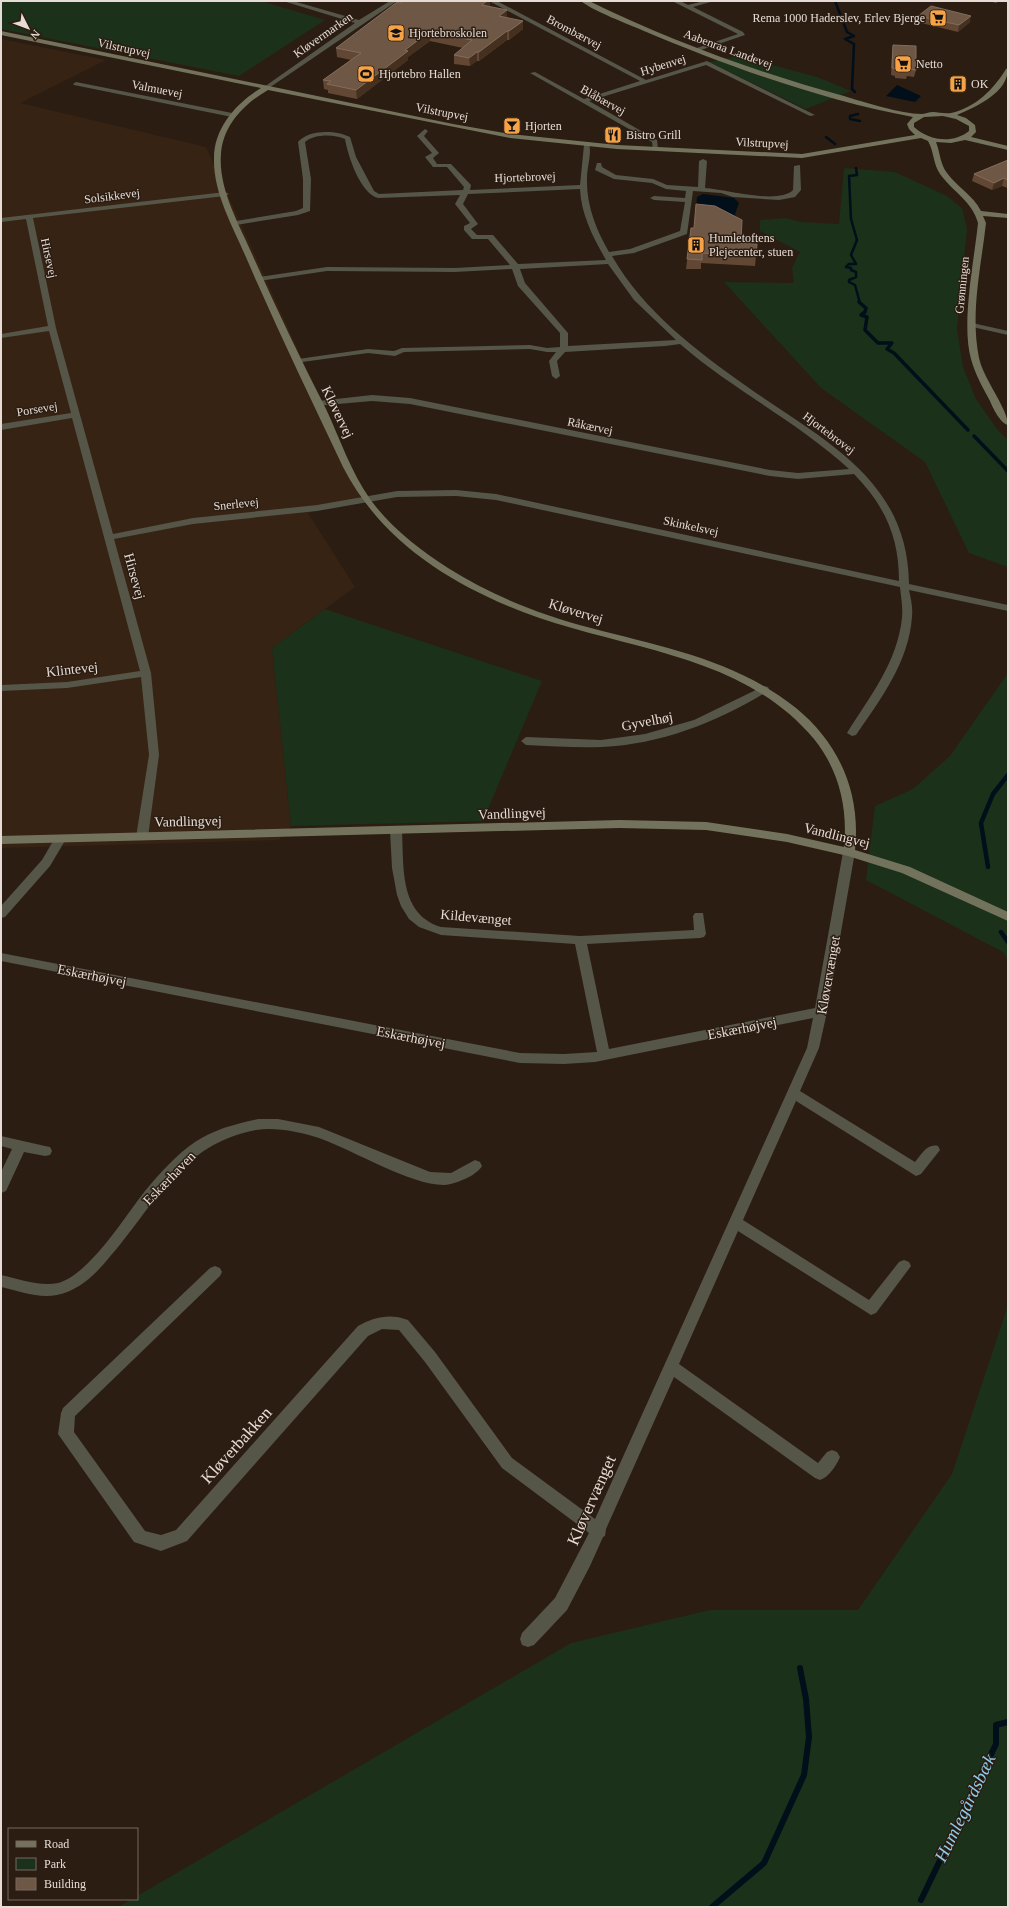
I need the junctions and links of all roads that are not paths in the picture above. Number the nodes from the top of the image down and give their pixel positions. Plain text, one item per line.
1 (290, 1) edge
2 (394, 1) edge
3 (492, 1) edge
4 (584, 1) edge
5 (675, 1) edge
6 (711, 1) edge
7 (992, 1) edge
8 (996, 1) edge
9 (688, 7) junction
10 (360, 22) junction
11 (1, 34) edge
12 (696, 50) junction
13 (1008, 70) edge
14 (532, 73) dead end
15 (646, 82) junction
16 (76, 84) dead end
17 (266, 88) junction
18 (984, 98) junction
19 (583, 101) junction
20 (869, 106) junction
21 (232, 115) junction
22 (812, 115) dead end
23 (951, 115) junction
24 (920, 116) junction
25 (963, 119) junction
26 (911, 122) junction
27 (912, 130) junction
28 (973, 132) junction
29 (420, 135) dead end
30 (921, 136) junction
31 (964, 138) junction
32 (931, 139) junction
33 (946, 141) junction
34 (884, 142) junction
35 (587, 145) junction
36 (1008, 147) edge
37 (655, 149) junction
38 (937, 158) junction
39 (703, 161) dead end
40 (598, 164) dead end
41 (798, 166) dead end
42 (583, 187) junction
43 (690, 188) junction
44 (701, 189) junction
45 (467, 191) junction
46 (225, 194) junction
47 (654, 198) dead end
48 (689, 200) junction
49 (980, 213) junction
50 (1008, 216) edge
51 (28, 217) junction
52 (1, 220) edge
53 (236, 223) junction
54 (608, 258) junction
55 (515, 266) junction
56 (259, 279) junction
57 (971, 324) junction
58 (52, 328) junction
59 (1008, 333) edge
60 (1, 336) edge
61 (681, 341) junction
62 (564, 348) junction
63 (298, 361) junction
64 (556, 376) dead end
65 (318, 404) junction
66 (76, 415) junction
67 (1007, 419) edge
68 (1, 427) edge
69 (858, 471) junction
70 (366, 499) junction
71 (110, 537) junction
72 (904, 586) junction
73 (1008, 608) edge
74 (146, 673) junction
75 (1, 688) edge
76 (764, 689) junction
77 (852, 733) dead end
78 (526, 741) dead end
79 (396, 832) junction
80 (142, 837) junction
81 (60, 839) junction
82 (1, 840) edge
83 (849, 852) junction
84 (1, 914) edge
85 (699, 916) dead end
86 (1008, 917) edge
87 (580, 940) junction
88 (1, 957) edge
89 (821, 1012) junction
90 (604, 1055) junction
91 (794, 1094) junction
92 (1, 1141) edge
93 (20, 1145) junction
94 (932, 1150) dead end
95 (45, 1151) dead end
96 (475, 1166) dead end
97 (1, 1187) edge
98 (736, 1222) junction
99 (904, 1266) dead end
100 (215, 1272) dead end
101 (1, 1281) edge
102 (672, 1366) junction
103 (832, 1457) dead end
104 (599, 1531) junction
105 (528, 1639) dead end

1 - 10 street
2 - 10 street, Kløvermarken
3 - 15 street, Brombærvej
4 - 12 street, Aabenraa Landevej
5 - 9 street
6 - 9 street
7 - 8 street
9 - 12 street
10 - 17 street, Kløvermarken
11 - 17 street, Vilstrupvej
12 - 20 street, Aabenraa Landevej
13 - 18 street
14 - 19 street, Blåbærvej
15 - 19 street, Hybenvej
15 - 22 street, Hybenvej
16 - 21 street, Valmuevej
17 - 21 street, Kløvervej
17 - 35 street, Vilstrupvej
18 - 23 street
18 - 25 street
19 - 37 street, Blåbærvej
20 - 24 street, Aabenraa Landevej
20 - 26 street, Aabenraa Landevej
21 - 46 street, Kløvervej
23 - 24 street
23 - 25 street
24 - 26 street
25 - 28 street
26 - 27 street
27 - 30 street
27 - 34 street, Vilstrupvej
28 - 31 street
28 - 36 street
29 - 45 street
30 - 32 street
30 - 34 street, Vilstrupvej
31 - 33 street
31 - 36 street
32 - 33 street
32 - 38 street
33 - 38 street
34 - 37 street, Vilstrupvej
35 - 37 street, Vilstrupvej
35 - 42 street, Hjortebrovej
38 - 49 street
39 - 44 street
40 - 43 street
41 - 44 street
42 - 45 street, Hjortebrovej
42 - 54 street, Hjortebrovej
43 - 44 street
43 - 48 street
45 - 53 street
45 - 55 street
46 - 51 street, Solsikkevej
46 - 53 street, Kløvervej
47 - 48 street
48 - 54 street
49 - 50 street
49 - 57 street, Grønningen
51 - 52 street, Solsikkevej
51 - 58 street, Hirsevej
53 - 56 street, Kløvervej
54 - 55 street
54 - 61 street, Hjortebrovej
55 - 56 street
55 - 62 street
56 - 63 street, Kløvervej
57 - 59 street
57 - 67 street, Grønningen
58 - 60 street
58 - 66 street, Hirsevej
61 - 62 street
61 - 69 street, Hjortebrovej
62 - 63 street
62 - 64 street
63 - 65 street, Kløvervej
65 - 69 street, Råkærvej
65 - 70 street, Kløvervej
66 - 68 street, Porsevej
66 - 71 street, Hirsevej
69 - 72 street, Hjortebrovej
70 - 71 street, Snerlevej
70 - 72 street, Skinkelsvej
70 - 76 street, Kløvervej
71 - 74 street, Hirsevej
72 - 73 street, Skinkelsvej
72 - 77 street, Hjortebrovej
74 - 75 street, Klintevej
74 - 80 street, Hirsevej
76 - 78 street, Gyvelhøj
76 - 83 street, Kløvervej
79 - 80 street, Vandlingvej
79 - 83 street, Vandlingvej
79 - 87 street, Kildevænget
80 - 81 street, Vandlingvej
81 - 82 street, Vandlingvej
81 - 84 street
83 - 86 street, Vandlingvej
83 - 89 street, Kløvervænget
85 - 87 street, Kildevænget
87 - 90 street
88 - 90 street, Eskærhøjvej
89 - 90 street, Eskærhøjvej
89 - 91 street, Kløvervænget
91 - 94 street
91 - 98 street, Kløvervænget
92 - 93 street
93 - 95 street
93 - 97 street
96 - 101 street, Eskærhaven
98 - 99 street
98 - 102 street, Kløvervænget
100 - 104 street, Kløverbakken
102 - 103 street
102 - 104 street, Kløvervænget
104 - 105 street, Kløvervænget

